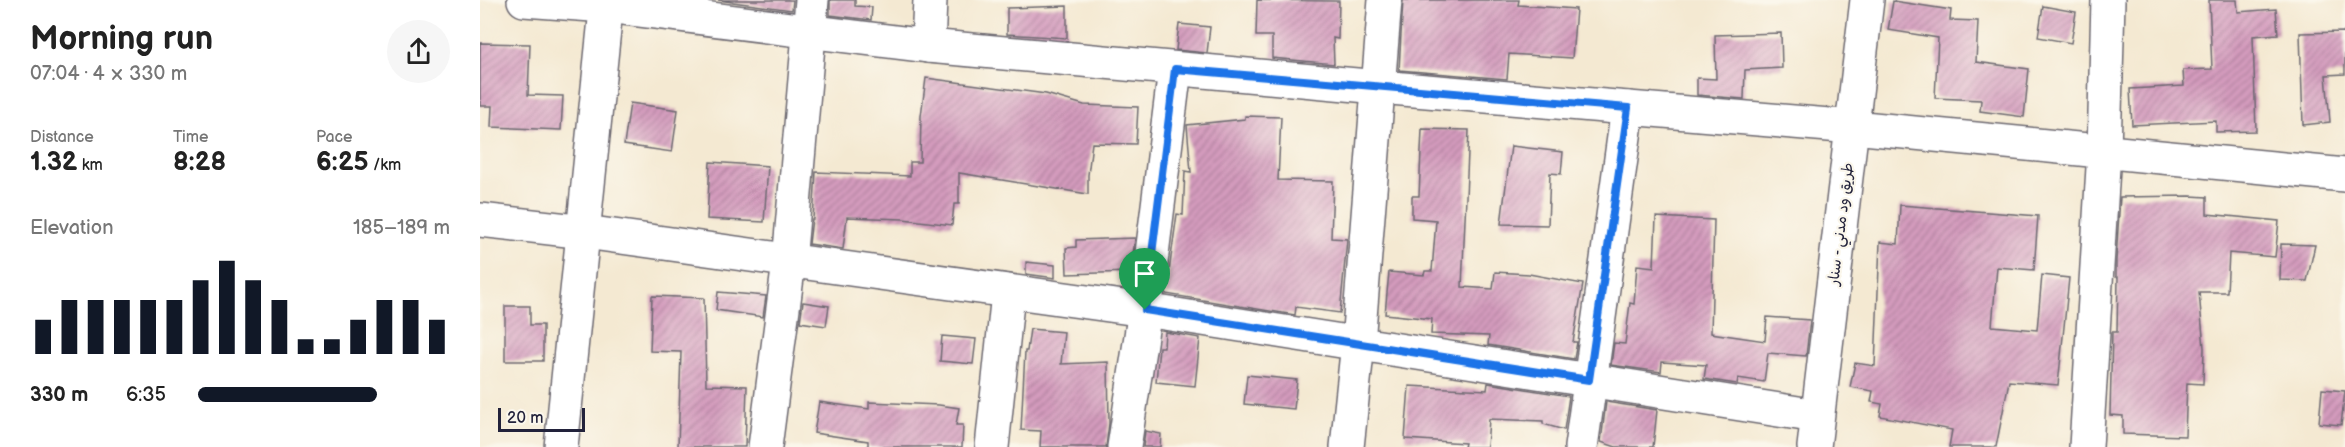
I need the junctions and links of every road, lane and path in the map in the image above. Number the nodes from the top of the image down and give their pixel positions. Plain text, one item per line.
1 (524, 0) edge
2 (812, 0) edge
3 (930, 0) edge
4 (1385, 0) edge
5 (1867, 0) edge
6 (2108, 0) edge
7 (607, 3) edge
8 (809, 33) junction
9 (928, 46) junction
10 (1175, 69) junction
11 (1379, 87) junction
12 (1628, 108) junction
13 (1853, 127) junction
14 (2104, 151) junction
15 (2345, 175) edge
16 (480, 220) edge
17 (585, 232) junction
18 (789, 262) junction
19 (1008, 292) junction
20 (1145, 310) junction
21 (1358, 344) junction
22 (1589, 380) junction
23 (1816, 431) edge
24 (561, 447) edge
25 (765, 447) edge
26 (992, 447) edge
27 (1124, 447) edge
28 (1347, 447) edge
29 (1581, 447) edge
30 (2086, 447) edge

1 - 7 street
2 - 8 street
3 - 9 street
4 - 11 street
5 - 13 street, طريق ود مدني - سنار
6 - 14 street
7 - 8 street
7 - 17 street
8 - 9 street
8 - 18 street
9 - 10 street
10 - 11 street
10 - 20 street
11 - 12 street
11 - 21 street
12 - 13 street
12 - 22 street
13 - 14 street
13 - 23 street, طريق ود مدني - سنار
14 - 15 street
14 - 30 street
16 - 17 street
17 - 18 street
17 - 24 street
18 - 19 street
18 - 25 street
19 - 20 street
19 - 26 street
20 - 21 street
20 - 27 street
21 - 22 street
21 - 28 street
22 - 23 street
22 - 29 street

